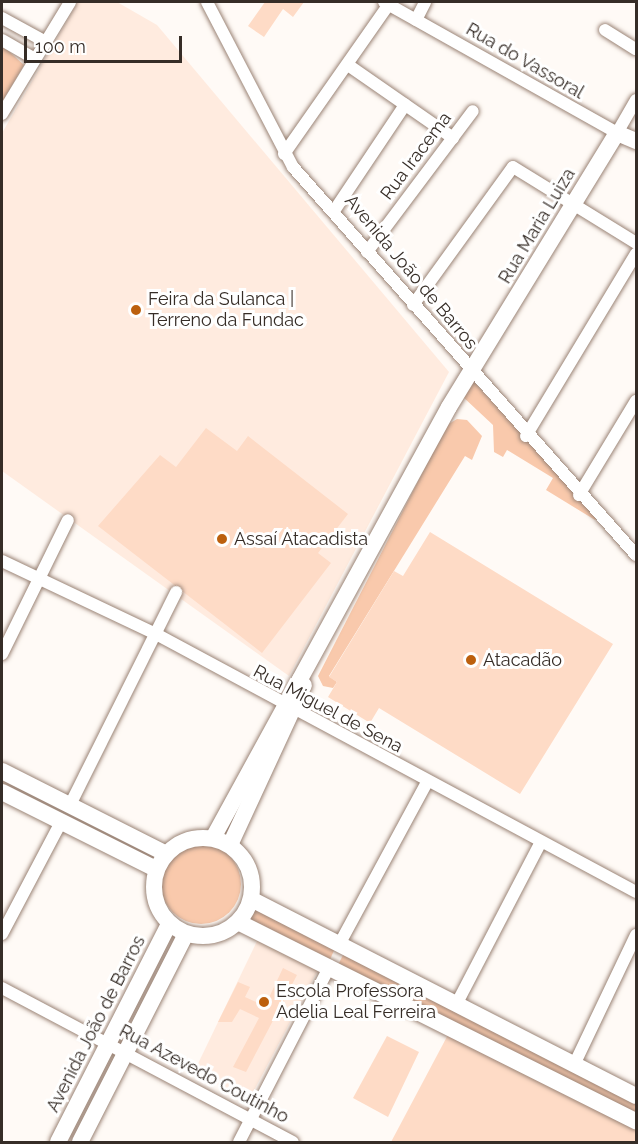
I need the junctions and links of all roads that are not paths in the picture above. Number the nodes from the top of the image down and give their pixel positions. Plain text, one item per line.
1 (70, 2) edge
2 (207, 2) edge
3 (425, 2) edge
4 (387, 3) edge
5 (2, 18) edge
6 (416, 20) junction
7 (605, 30) dead end
8 (2, 40) edge
9 (46, 42) junction
10 (636, 49) edge
11 (35, 59) junction
12 (348, 65) junction
13 (636, 100) edge
14 (405, 105) junction
15 (473, 111) dead end
16 (2, 114) edge
17 (617, 133) junction
18 (453, 138) junction
19 (636, 141) edge
20 (284, 154) junction
21 (574, 203) junction
22 (334, 211) junction
23 (636, 243) edge
24 (367, 252) junction
25 (636, 254) edge
26 (413, 305) junction
27 (471, 372) junction
28 (636, 401) edge
29 (526, 436) junction
30 (579, 495) junction
31 (68, 520) dead end
32 (636, 554) edge
33 (2, 561) edge
34 (40, 579) junction
35 (176, 592) dead end
36 (156, 634) junction
37 (2, 654) edge
38 (289, 709) junction
39 (2, 771) edge
40 (427, 782) junction
41 (2, 792) edge
42 (70, 805) junction
43 (61, 822) junction
44 (213, 838) junction
45 (541, 842) junction
46 (230, 845) junction
47 (166, 854) junction
48 (156, 869) junction
49 (636, 892) edge
50 (251, 899) junction
51 (238, 922) junction
52 (169, 924) junction
53 (2, 934) edge
54 (186, 934) junction
55 (636, 934) edge
56 (340, 943) junction
57 (330, 966) junction
58 (414, 983) junction
59 (2, 988) edge
60 (403, 1003) junction
61 (456, 1005) junction
62 (108, 1042) junction
63 (125, 1050) junction
64 (574, 1065) junction
65 (636, 1095) edge
66 (251, 1120) junction
67 (636, 1121) edge
68 (58, 1143) edge
69 (80, 1143) edge
70 (239, 1143) edge
71 (293, 1143) edge

1 - 9 street
2 - 20 street, Avenida João de Barros
3 - 6 street
4 - 6 street, Rua do Vassoral
4 - 12 street
5 - 9 street
6 - 17 street, Rua do Vassoral
7 - 10 street
8 - 11 street
9 - 11 street
11 - 16 street
12 - 14 street
12 - 20 street
13 - 17 street, Rua Maria Luiza
14 - 18 street
14 - 22 street
15 - 18 street, Rua Iracema
17 - 19 street
17 - 21 street, Rua Maria Luiza
18 - 24 street, Rua Iracema
20 - 22 street, Avenida João de Barros
21 - 23 street
21 - 26 street
21 - 27 street, Rua Maria Luiza
22 - 24 street, Avenida João de Barros
24 - 26 street, Avenida João de Barros
25 - 29 street
26 - 27 street, Avenida João de Barros
27 - 29 street
27 - 38 street, Avenida João de Barros
28 - 30 street
29 - 30 street
30 - 32 street
31 - 34 street
33 - 34 street, Rua Miguel de Sena
34 - 36 street, Rua Miguel de Sena
34 - 37 street
35 - 36 street
36 - 38 street, Rua Miguel de Sena
36 - 42 street
38 - 40 street, Rua Miguel de Sena
38 - 44 street, Avenida João de Barros
38 - 46 street, Avenida João de Barros
39 - 42 street
40 - 45 street, Rua Miguel de Sena
40 - 56 street
41 - 43 street
42 - 47 street
43 - 48 street
43 - 53 street
44 - 46 street
44 - 47 street
45 - 49 street, Rua Miguel de Sena
45 - 61 street
46 - 50 street
47 - 48 street
48 - 52 street
50 - 51 street
50 - 56 street
51 - 54 street
51 - 57 street
52 - 54 street
52 - 62 street, Avenida João de Barros
54 - 63 street, Avenida João de Barros
55 - 64 street
56 - 58 street
57 - 60 street
57 - 66 street
58 - 60 street
58 - 61 street
59 - 62 street, Rua Azevedo Coutinho
60 - 67 street
61 - 64 street
62 - 63 street, Rua Azevedo Coutinho
62 - 68 street, Avenida João de Barros
63 - 66 street, Rua Azevedo Coutinho
63 - 69 street, Avenida João de Barros
64 - 65 street
66 - 70 street
66 - 71 street, Rua Azevedo Coutinho

